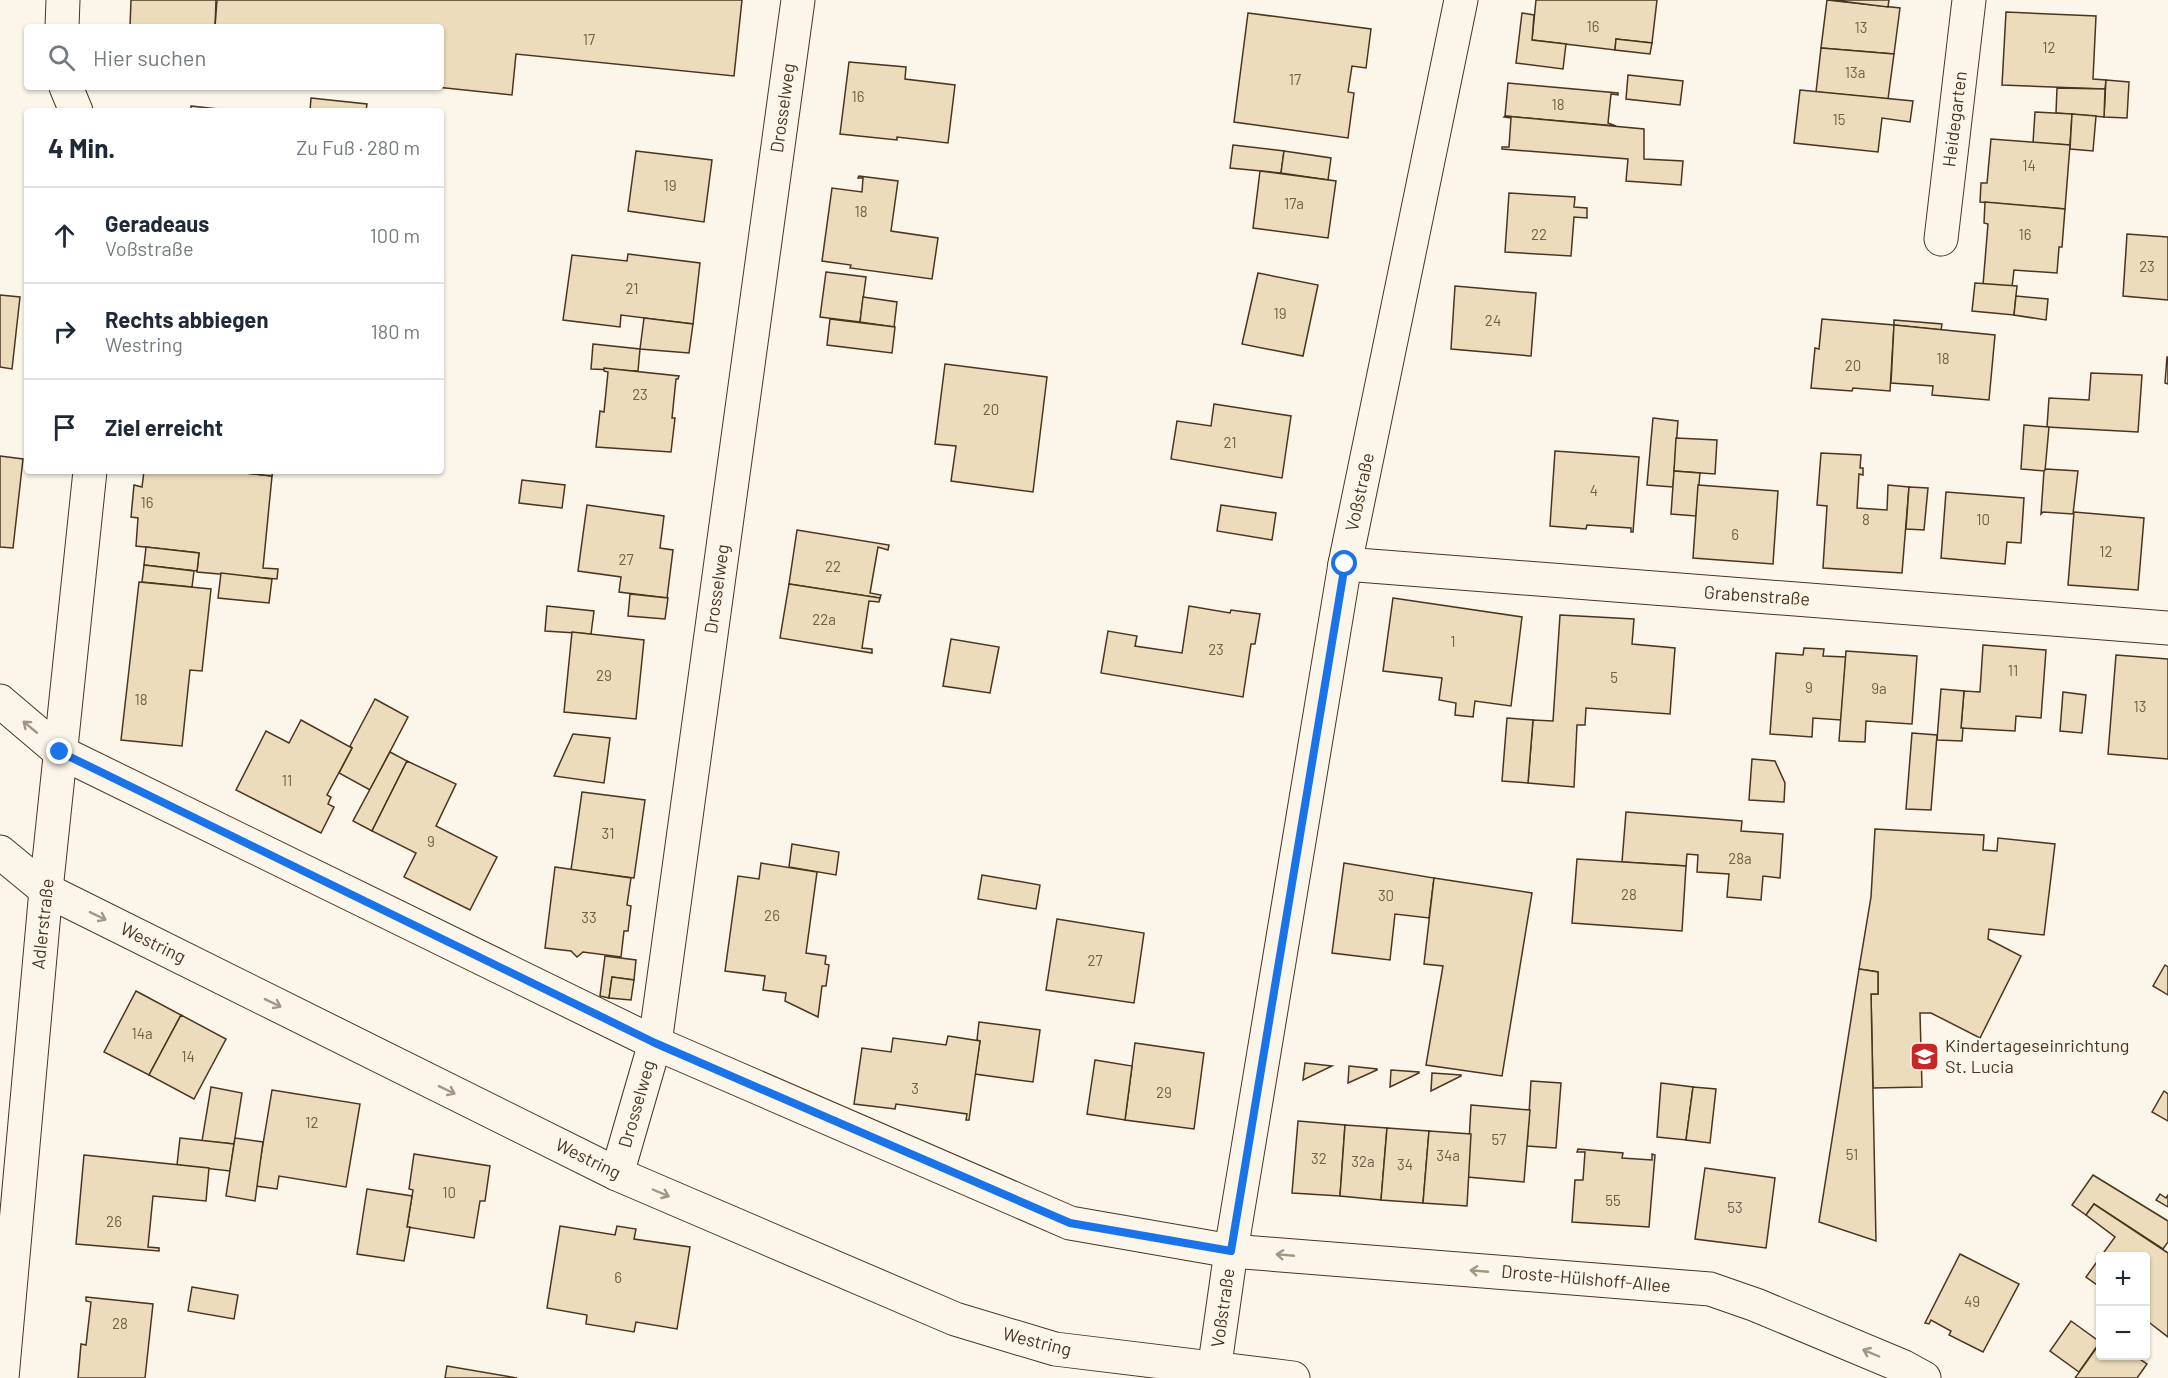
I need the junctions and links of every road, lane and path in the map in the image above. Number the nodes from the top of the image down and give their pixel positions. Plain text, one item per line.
1 (63, 0) edge
2 (798, 0) edge
3 (1461, 0) edge
4 (1969, 0) edge
5 (62, 24) edge
6 (67, 90) edge
7 (75, 108) edge
8 (1941, 239) dead end
9 (90, 474) edge
10 (1345, 564) junction
11 (2168, 628) edge
12 (0, 701) edge
13 (60, 752) junction
14 (0, 852) edge
15 (46, 890) junction
16 (655, 1043) junction
17 (617, 1174) junction
18 (1231, 1251) junction
19 (1, 1369) edge
20 (1213, 1374) edge
21 (1293, 1378) edge
22 (1924, 1378) edge

1 - 5 street
2 - 16 street, Drosselweg
3 - 10 street, Voßstraße
4 - 8 street, Heidegarten
6 - 7 street
9 - 13 street, Adlerstraße
10 - 11 street, Grabenstraße
10 - 18 street, Voßstraße
13 -> 12 street
13 - 15 street, Adlerstraße
13 - 16 street
14 - 15 street, Westring
15 -> 17 street, Westring
15 - 19 street, Adlerstraße
16 - 17 street, Drosselweg
16 - 18 street
17 -> 20 street, Westring
18 - 20 street, Voßstraße
22 -> 18 street, Droste-Hülshoff-Allee
20 - 21 street

